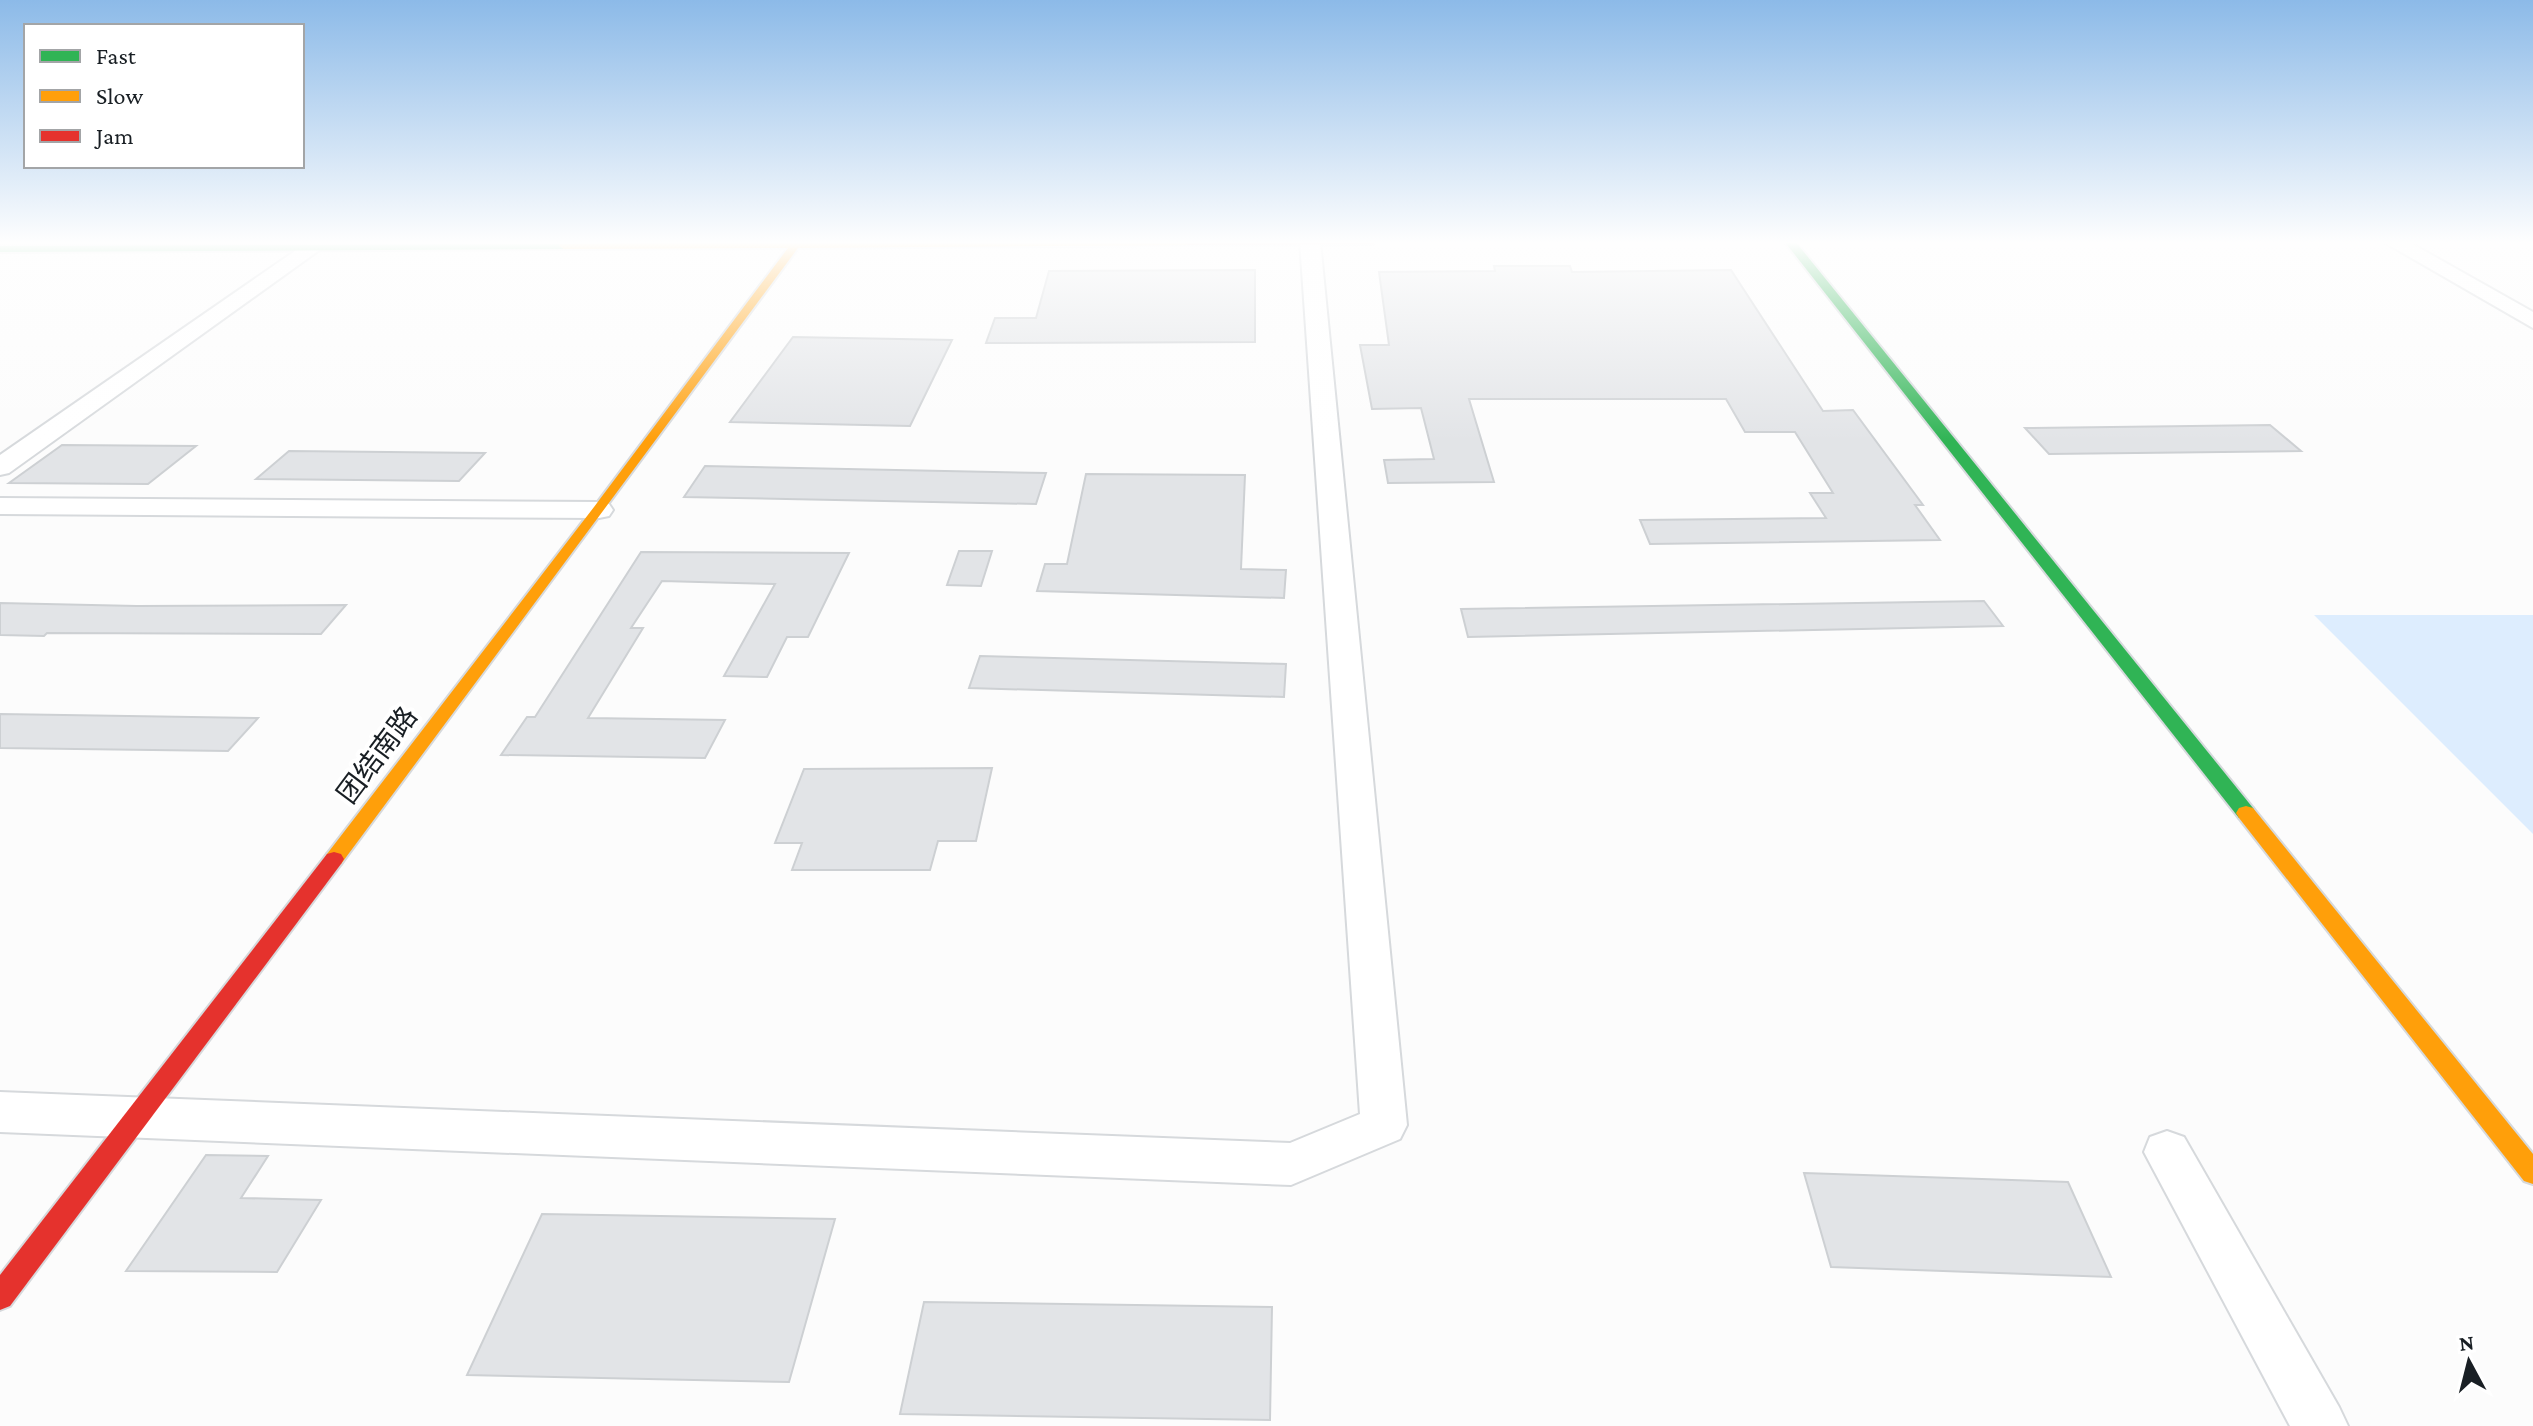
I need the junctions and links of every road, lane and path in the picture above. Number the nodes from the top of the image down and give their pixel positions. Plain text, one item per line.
1 (227, 308) edge
2 (749, 308) edge
3 (1316, 308) edge
4 (1842, 308) edge
5 (2509, 308) edge
6 (2533, 321) edge
7 (0, 467) edge
8 (0, 506) edge
9 (599, 510) junction
10 (0, 1112) edge
11 (136, 1118) junction
12 (2167, 1152) dead end
13 (2533, 1173) edge
14 (0, 1297) edge
15 (2320, 1426) edge

1 - 7 street
2 - 9 street, 团结南路
3 - 11 street
4 - 13 street
5 - 6 street
8 - 9 street
9 - 11 street, 团结南路
10 - 11 street
11 - 14 street, 团结南路
12 - 15 street

